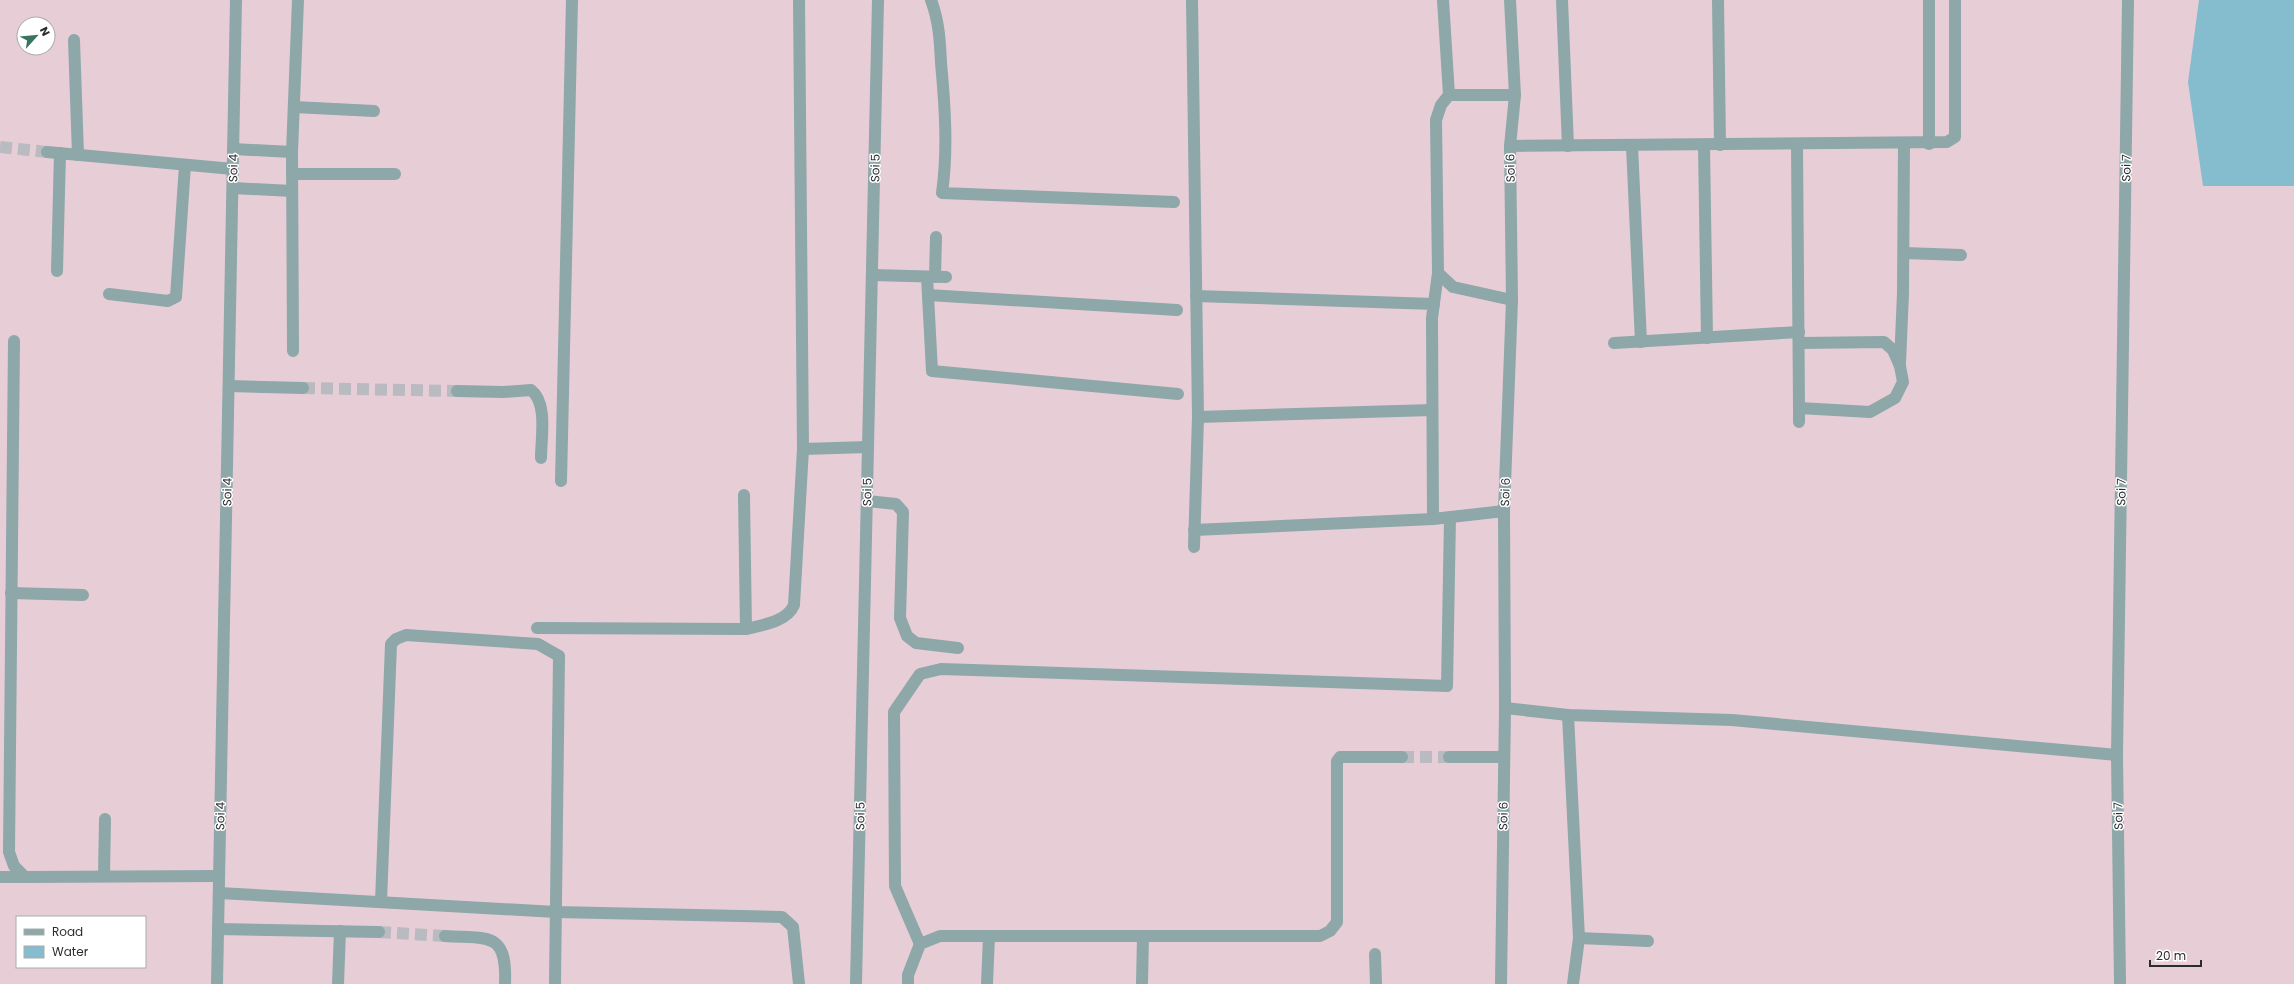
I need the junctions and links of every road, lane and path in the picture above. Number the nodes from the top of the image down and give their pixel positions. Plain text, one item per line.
1 (236, 0) edge
2 (298, 0) edge
3 (572, 0) edge
4 (798, 0) edge
5 (878, 0) edge
6 (931, 0) edge
7 (1192, 0) edge
8 (1443, 0) edge
9 (1510, 0) edge
10 (1562, 0) edge
11 (1718, 0) edge
12 (1929, 0) edge
13 (1955, 0) edge
14 (2128, 0) edge
15 (74, 40) dead end
16 (1449, 95) junction
17 (1515, 95) junction
18 (294, 106) junction
19 (374, 111) dead end
20 (1904, 144) junction
21 (1929, 144) junction
22 (1797, 145) junction
23 (1510, 146) junction
24 (1568, 146) junction
25 (1632, 146) junction
26 (1704, 146) junction
27 (1720, 146) junction
28 (233, 149) junction
29 (47, 152) tunnel mouth
30 (292, 152) junction
31 (60, 153) junction
32 (78, 155) junction
33 (186, 165) junction
34 (233, 169) junction
35 (292, 174) junction
36 (395, 174) dead end
37 (232, 188) junction
38 (292, 191) junction
39 (1174, 202) dead end
40 (936, 237) dead end
41 (1904, 254) junction
42 (1961, 254) dead end
43 (57, 271) dead end
44 (1438, 273) junction
45 (872, 275) junction
46 (936, 277) junction
47 (109, 294) dead end
48 (928, 295) junction
49 (1196, 296) junction
50 (1512, 300) junction
51 (1434, 304) junction
52 (1177, 310) dead end
53 (1799, 337) junction
54 (1707, 338) junction
55 (14, 341) dead end
56 (1641, 342) junction
57 (1614, 343) dead end
58 (293, 351) dead end
59 (1900, 366) junction
60 (228, 386) junction
61 (303, 388) tunnel mouth
62 (457, 391) tunnel mouth
63 (1178, 394) dead end
64 (1799, 408) junction
65 (1432, 410) junction
66 (1198, 417) junction
67 (1799, 422) dead end
68 (868, 447) junction
69 (803, 449) junction
70 (541, 458) dead end
71 (561, 481) dead end
72 (744, 494) dead end
73 (867, 501) junction
74 (1504, 511) junction
75 (1450, 517) junction
76 (1433, 519) junction
77 (1194, 530) junction
78 (1194, 547) dead end
79 (11, 593) junction
80 (83, 595) dead end
81 (537, 628) dead end
82 (746, 629) junction
83 (958, 648) dead end
84 (1505, 708) junction
85 (1568, 715) junction
86 (2117, 755) junction
87 (1402, 756) tunnel mouth
88 (1449, 757) tunnel mouth
89 (1504, 758) junction
90 (105, 820) dead end
91 (104, 876) junction
92 (219, 876) junction
93 (0, 877) edge
94 (24, 877) junction
95 (219, 893) junction
96 (381, 902) junction
97 (556, 912) junction
98 (218, 929) junction
99 (340, 931) junction
100 (379, 932) tunnel mouth
101 (445, 936) tunnel mouth
102 (989, 936) junction
103 (1143, 936) junction
104 (1579, 938) junction
105 (1648, 941) dead end
106 (920, 944) junction
107 (1375, 954) dead end
108 (217, 984) edge
109 (338, 984) edge
110 (505, 984) edge
111 (555, 984) edge
112 (799, 984) edge
113 (856, 984) edge
114 (908, 984) edge
115 (987, 984) edge
116 (1142, 984) edge
117 (1376, 984) edge
118 (1501, 984) edge
119 (1573, 984) edge
120 (2120, 984) edge

1 - 28 street, Soi 4
2 - 18 street
3 - 71 street
4 - 69 street
5 - 45 street, Soi 5
6 - 39 street
7 - 49 street
8 - 16 street
9 - 17 street, Soi 6
10 - 24 street
11 - 27 street
12 - 21 street
13 - 21 street
14 - 86 street, Soi 7
15 - 32 street
16 - 17 street
16 - 44 street
17 - 23 street, Soi 6
18 - 19 street
18 - 30 street
20 - 21 street
20 - 22 street
20 - 41 street
22 - 27 street
22 - 53 street
23 - 24 street
23 - 50 street, Soi 6
24 - 25 street
25 - 26 street
25 - 56 street
26 - 27 street
26 - 54 street
28 - 30 street
28 - 34 street, Soi 4
29 - 31 street
30 - 35 street
31 - 32 street
31 - 43 street
32 - 33 street
33 - 34 street
33 - 47 street
34 - 37 street, Soi 4
35 - 36 street
35 - 38 street
37 - 38 street
37 - 60 street, Soi 4
38 - 58 street
40 - 46 street
41 - 42 street
41 - 59 street
44 - 50 street
44 - 51 street
45 - 46 street
45 - 68 street, Soi 5
46 - 48 street
48 - 52 street
48 - 63 street
49 - 51 street
49 - 66 street
50 - 74 street, Soi 6
51 - 65 street
53 - 54 street
53 - 59 street
53 - 64 street
54 - 56 street
55 - 79 street
56 - 57 street
59 - 64 street
60 - 61 street
60 - 92 street, Soi 4
62 - 70 street
64 - 67 street
65 - 66 street
65 - 76 street
66 - 77 street
68 - 69 street
68 - 73 street, Soi 5
69 - 82 street
72 - 82 street
73 - 83 street
73 - 113 street, Soi 5
74 - 75 street
74 - 84 street, Soi 6
75 - 76 street
75 - 106 street
76 - 77 street
77 - 78 street
79 - 80 street
79 - 94 street
81 - 82 street
84 - 85 street
84 - 89 street, Soi 6
85 - 86 street
85 - 104 street
86 - 120 street, Soi 7
87 - 103 street
88 - 89 street
89 - 118 street, Soi 6
90 - 91 street
91 - 92 street
91 - 94 street
92 - 95 street, Soi 4
93 - 94 street
95 - 96 street
95 - 98 street, Soi 4
96 - 97 street
96 - 97 street
97 - 111 street
97 - 112 street
98 - 99 street
98 - 108 street, Soi 4
99 - 100 street
99 - 109 street
101 - 110 street
102 - 103 street
102 - 106 street
102 - 115 street
103 - 116 street
104 - 105 street
104 - 119 street
106 - 114 street
107 - 117 street

